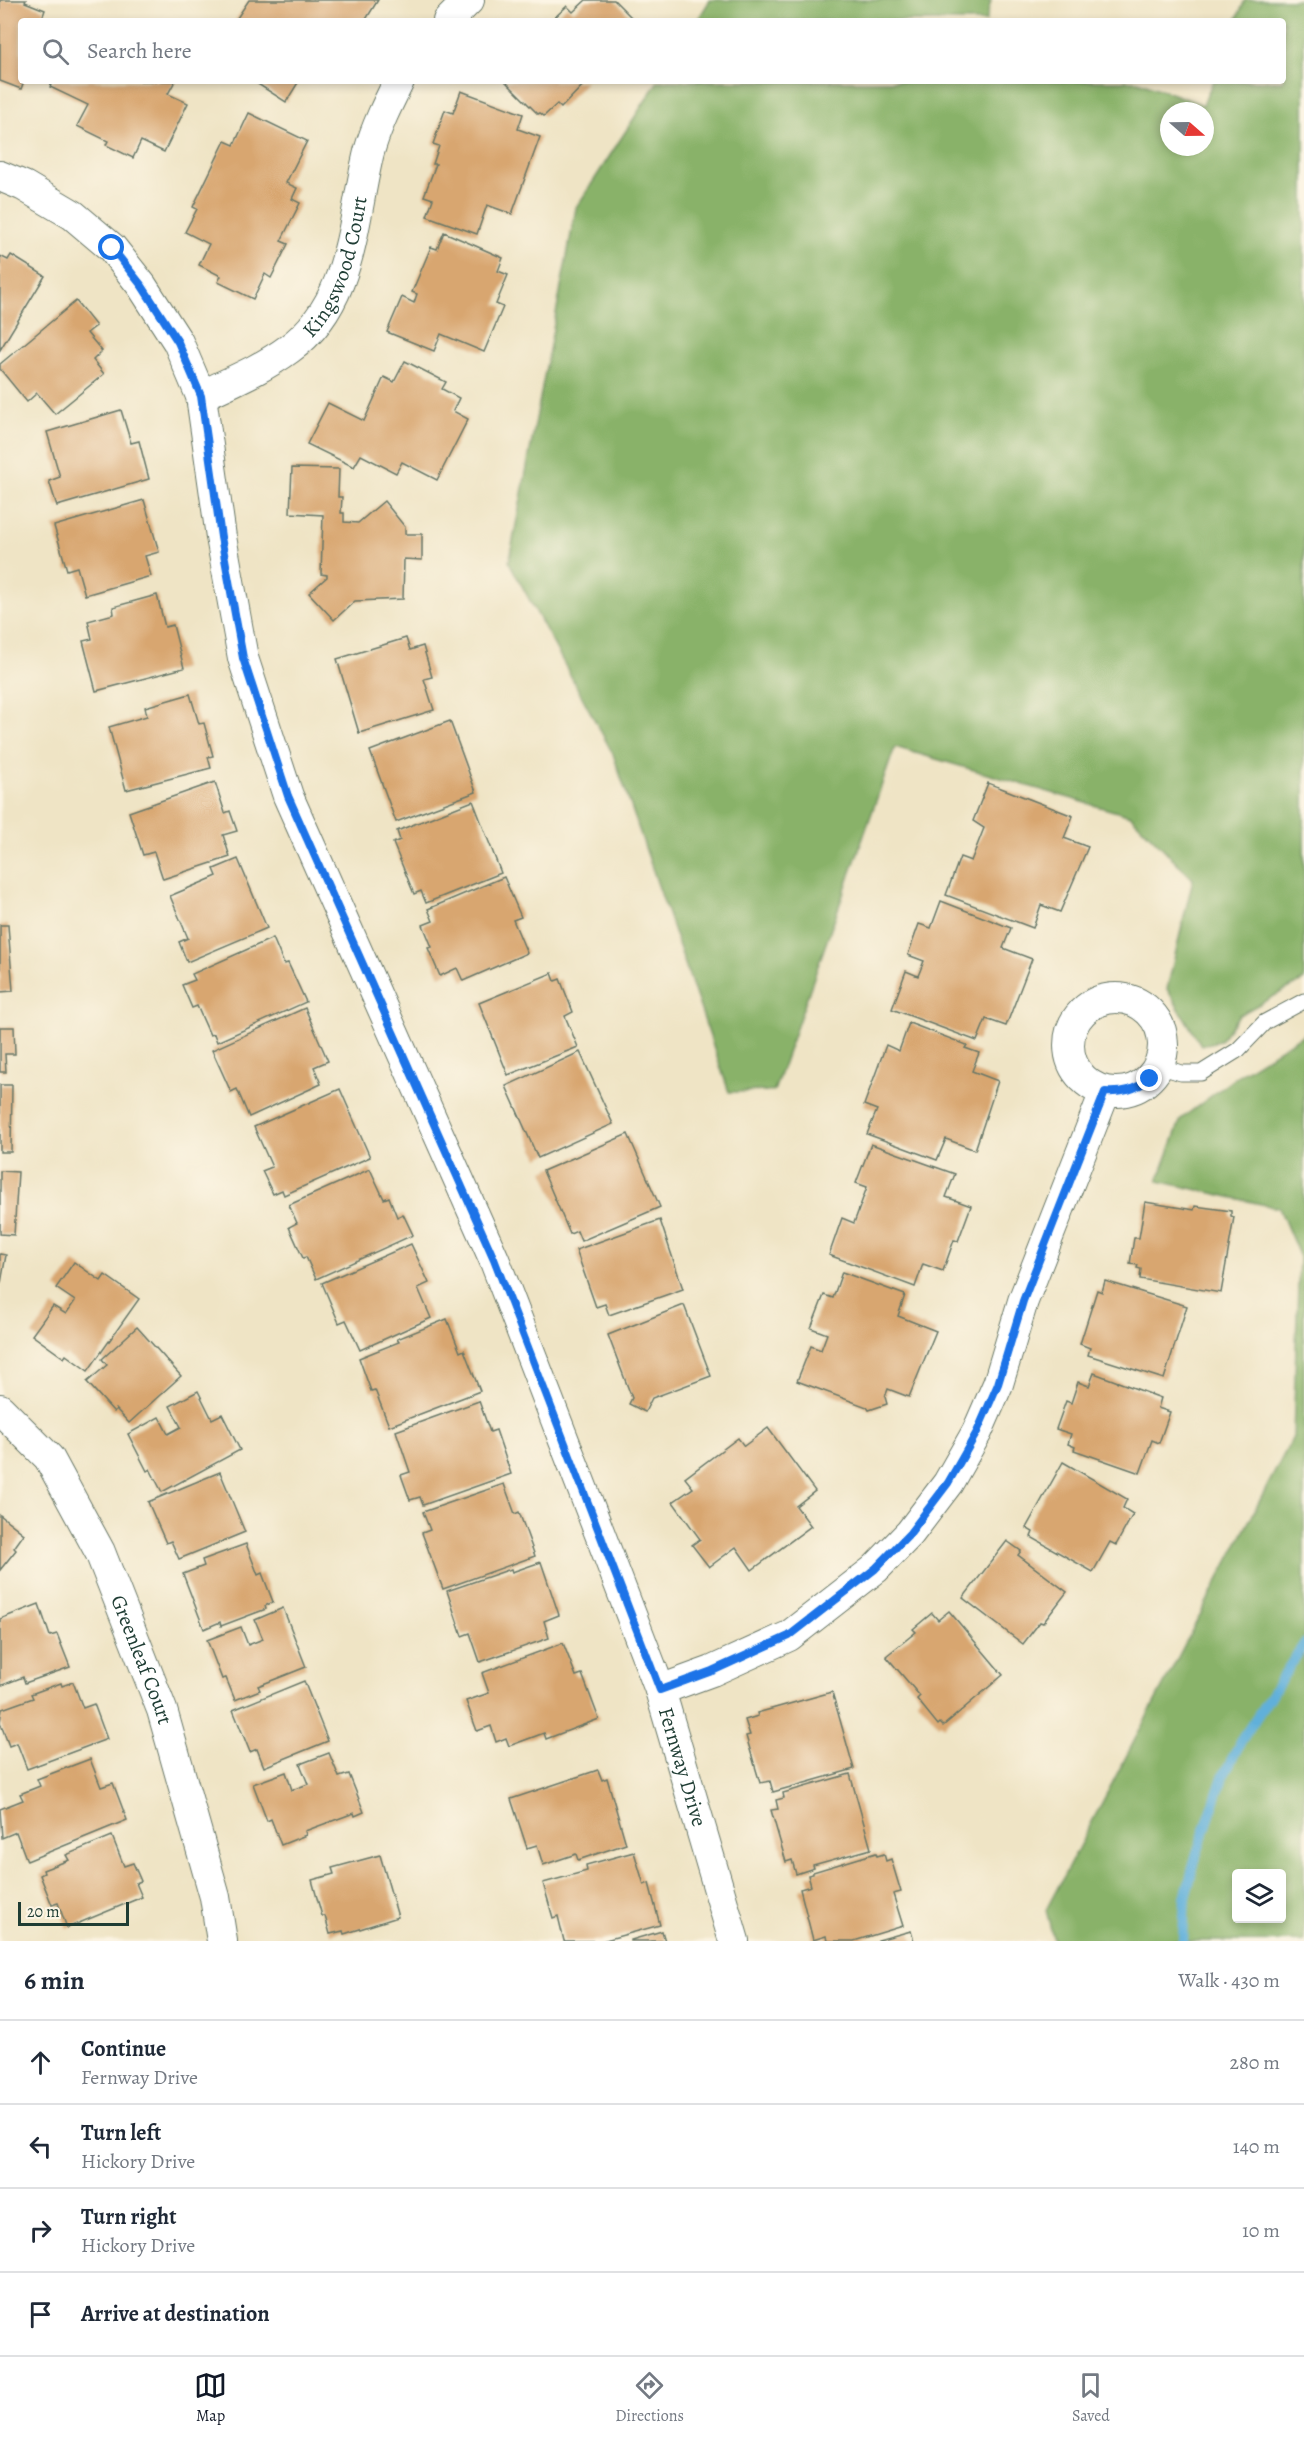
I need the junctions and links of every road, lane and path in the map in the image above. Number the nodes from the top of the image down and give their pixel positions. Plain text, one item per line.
1 (469, 0) edge
2 (451, 18) edge
3 (398, 84) edge
4 (0, 176) edge
5 (201, 396) junction
6 (1304, 1000) edge
7 (1159, 1066) junction
8 (1105, 1092) junction
9 (0, 1409) edge
10 (660, 1690) junction
11 (222, 1941) edge
12 (734, 1941) edge

1 - 2 street
3 - 5 street, Kingswood Court
4 - 5 street, Fernway Drive
5 - 10 street, Fernway Drive
6 - 7 lane
7 - 8 street
7 - 8 street
8 - 10 street
9 - 11 street, Greenleaf Court
10 - 12 street, Fernway Drive

